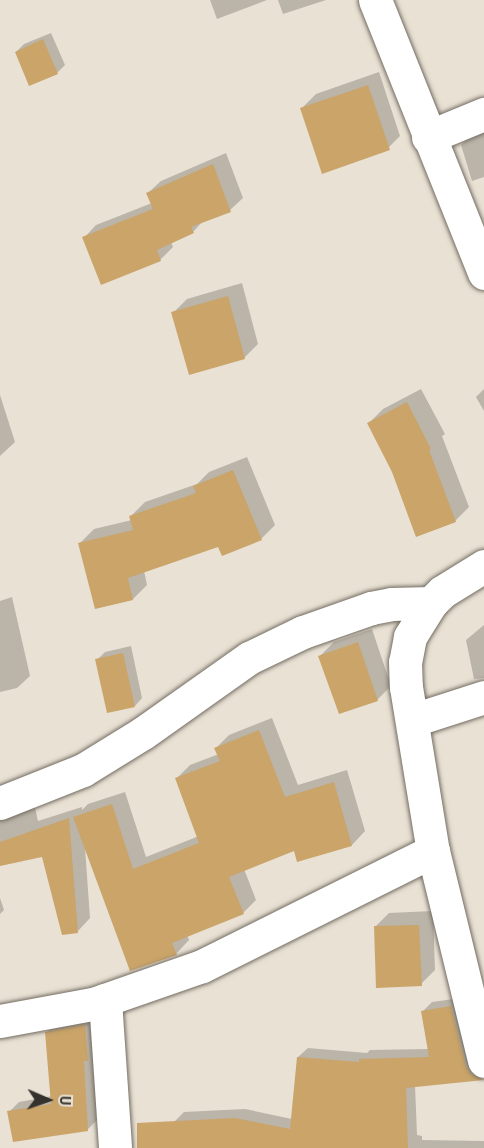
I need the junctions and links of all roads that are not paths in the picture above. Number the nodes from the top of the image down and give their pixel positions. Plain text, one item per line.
1 (375, 0) edge
2 (484, 114) edge
3 (428, 137) junction
4 (484, 273) edge
5 (484, 566) edge
6 (430, 603) junction
7 (484, 697) edge
8 (412, 720) junction
9 (0, 803) edge
10 (433, 851) junction
11 (105, 1000) junction
12 (480, 1017) edge
13 (0, 1022) edge
14 (484, 1061) edge
15 (115, 1148) edge

1 - 3 street
2 - 3 street
3 - 4 street
5 - 6 street
6 - 8 street
6 - 9 street
7 - 8 street
8 - 10 street
10 - 11 street
10 - 12 street
11 - 13 street
11 - 15 street
12 - 14 street

